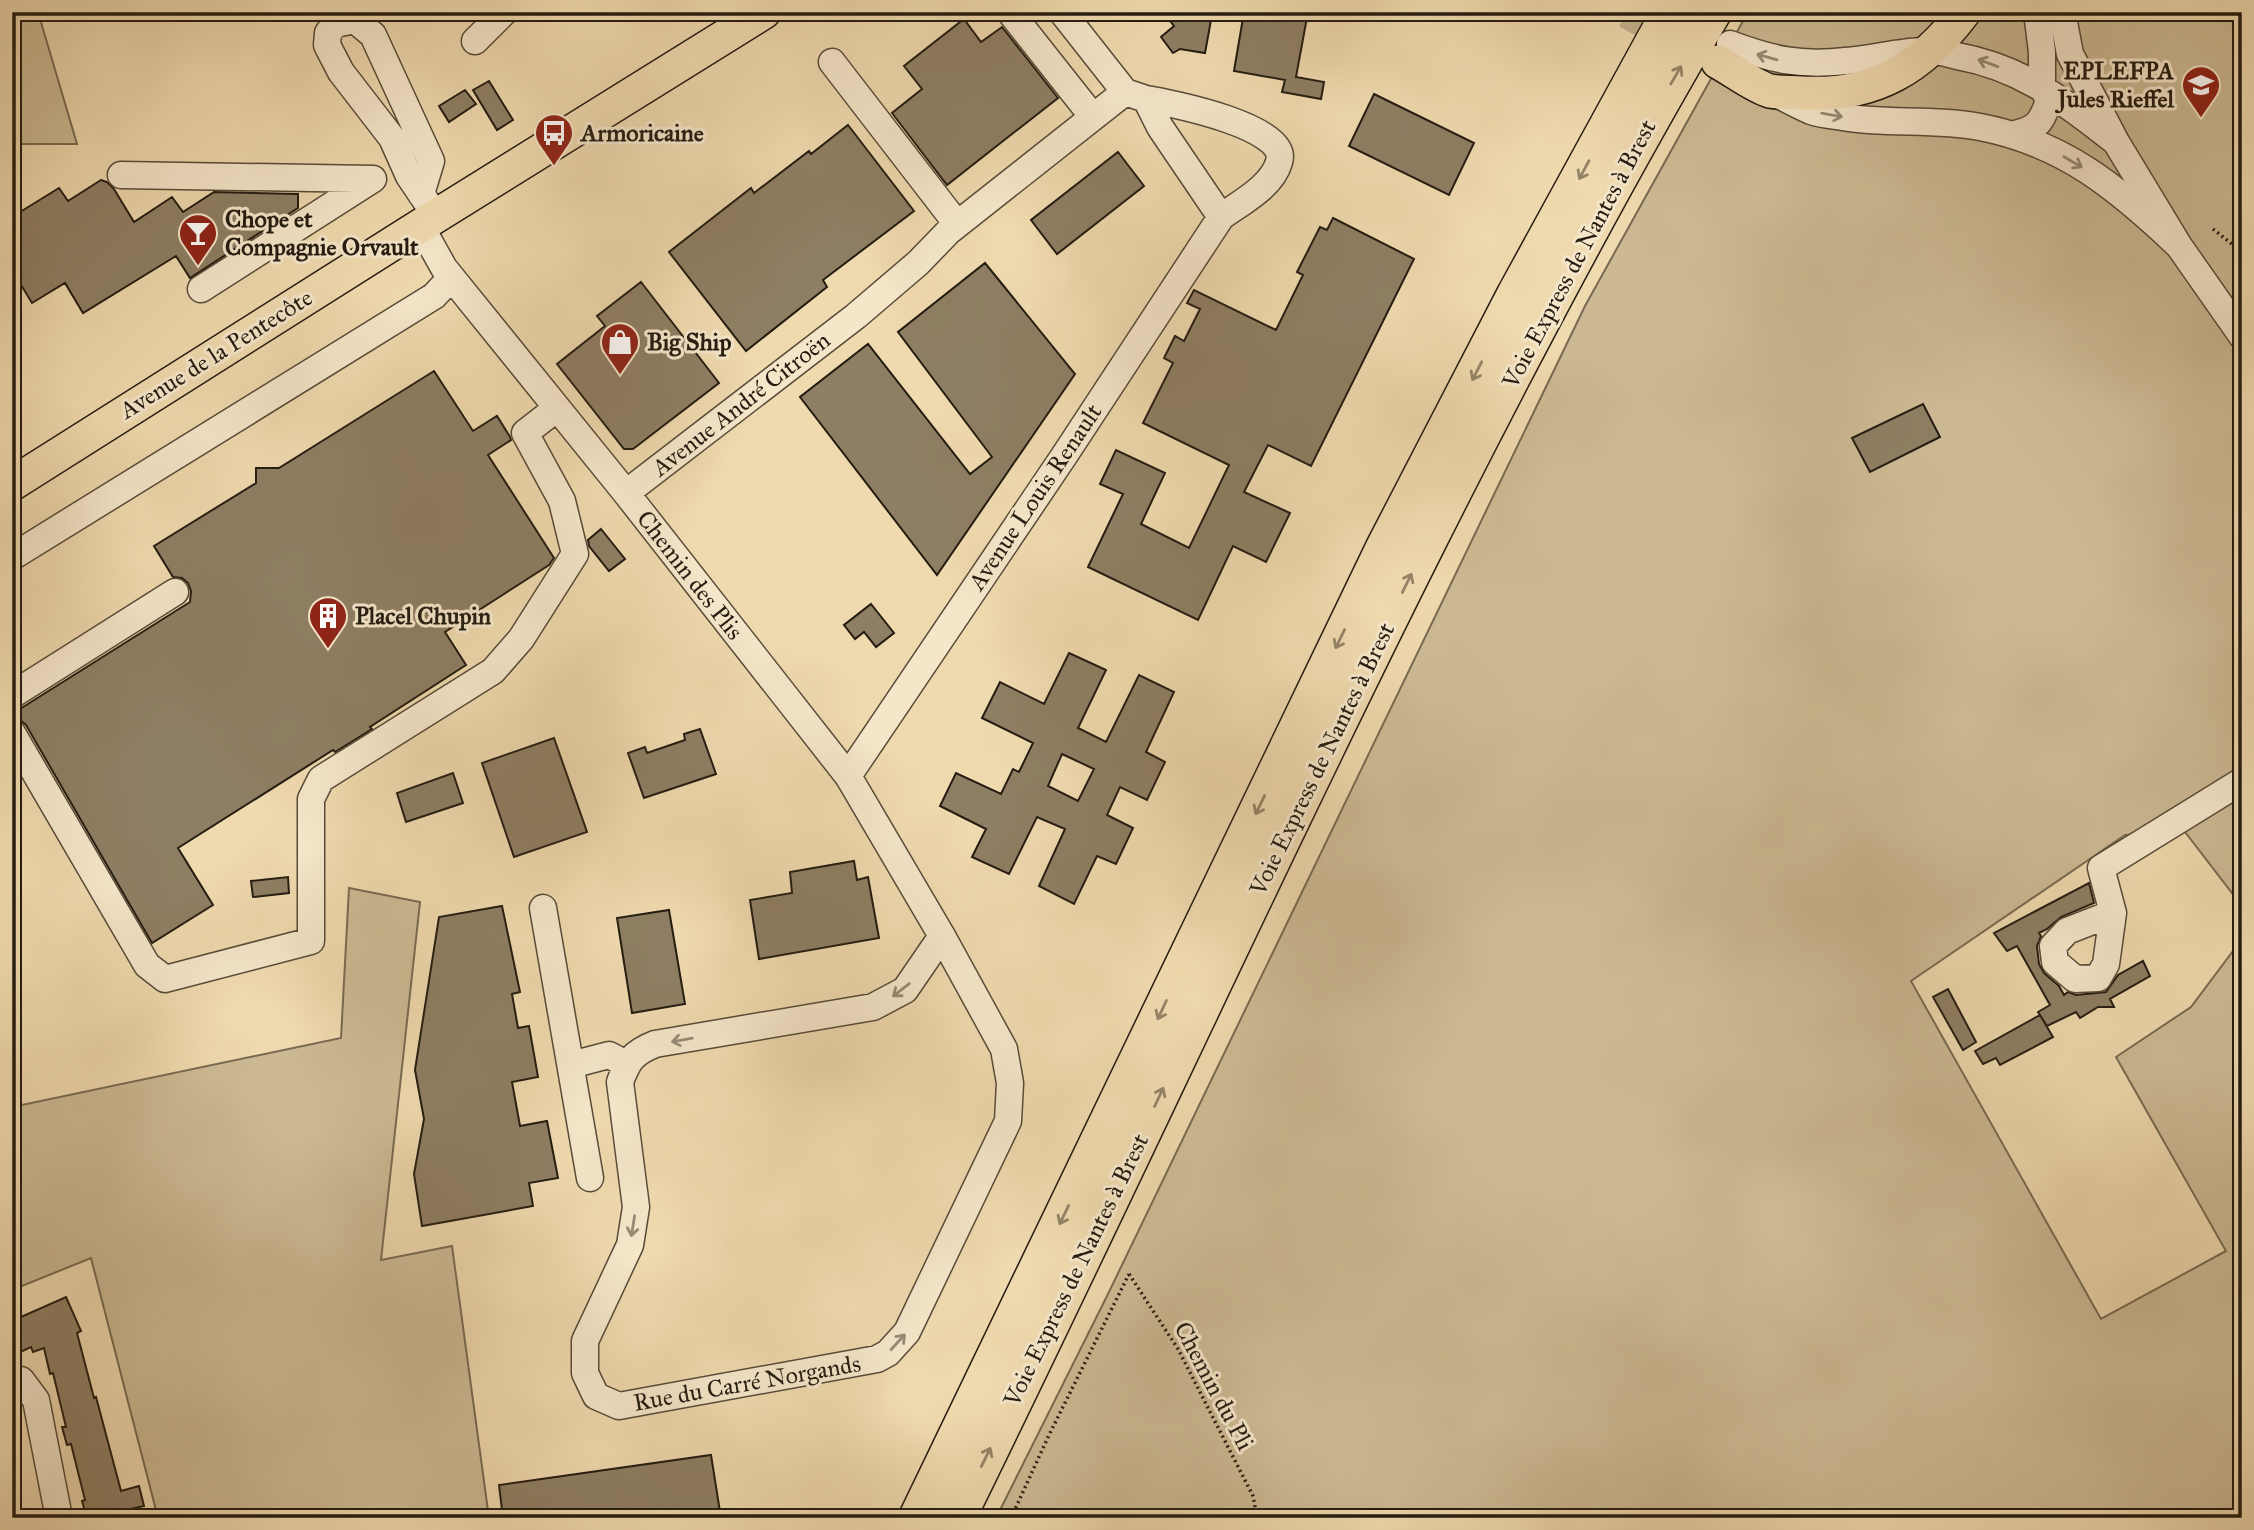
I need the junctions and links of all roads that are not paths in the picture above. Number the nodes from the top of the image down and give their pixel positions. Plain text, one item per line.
1 (504, 12) edge
2 (764, 12) edge
3 (771, 12) edge
4 (1010, 12) edge
5 (1062, 12) edge
6 (1650, 12) edge
7 (1671, 12) edge
8 (1964, 12) edge
9 (2037, 12) edge
10 (2062, 12) edge
11 (733, 32) junction
12 (1720, 39) edge
13 (475, 41) dead end
14 (1931, 51) junction
15 (832, 62) dead end
16 (2042, 87) junction
17 (1769, 90) junction
18 (1136, 95) junction
19 (1616, 110) junction
20 (1093, 117) junction
21 (2011, 135) junction
22 (2116, 142) junction
23 (121, 175) dead end
24 (372, 179) junction
25 (421, 203) junction
26 (1221, 217) junction
27 (957, 225) junction
28 (2179, 246) junction
29 (452, 278) junction
30 (201, 289) dead end
31 (2242, 335) edge
32 (557, 408) junction
33 (12, 484) edge
34 (626, 493) junction
35 (12, 557) edge
36 (175, 592) dead end
37 (12, 695) edge
38 (12, 733) edge
39 (848, 776) junction
40 (2242, 781) edge
41 (543, 908) dead end
42 (2113, 913) dead end
43 (942, 936) junction
44 (626, 1064) junction
45 (571, 1065) junction
46 (590, 1178) dead end
47 (12, 1384) edge
48 (59, 1518) edge
49 (918, 1518) edge
50 (956, 1518) edge

1 - 13 street
2 - 11 main road
3 - 11 main road
4 - 20 street
5 - 18 street
6 - 19 highway
7 - 19 highway, Voie Express de Nantes à Brest
8 - 14 main road
9 - 16 street
10 - 22 street
11 - 25 main road, Avenue de la Pentecôte
14 -> 12 street
12 - 17 main road
50 -> 12 highway, Voie Express de Nantes à Brest
16 -> 14 street
14 - 17 main road
15 - 27 street
16 - 21 street
16 - 22 street
17 -> 21 street
18 - 20 street, Avenue André Citroën
18 - 26 street
18 - 26 street, Avenue Louis Renault
19 -> 49 highway, Voie Express de Nantes à Brest
20 - 27 street, Avenue André Citroën
21 -> 28 street
22 - 28 street
23 - 24 street
24 - 25 street
24 - 30 street
25 - 25 street, Chemin des Plis
25 - 29 street, Chemin des Plis
25 - 33 main road, Avenue de la Pentecôte
26 - 39 street, Avenue Louis Renault
27 - 34 street, Avenue André Citroën
28 - 31 street
29 - 32 street, Chemin des Plis
29 - 35 street
32 - 34 street, Chemin des Plis
32 - 38 street
34 - 39 street, Chemin des Plis
36 - 37 street
39 - 43 street, Chemin des Plis
40 - 42 street
41 - 45 street
43 -> 44 street
44 -> 43 street, Rue du Carré Norgands
44 - 45 street
45 - 46 street
47 - 48 street

